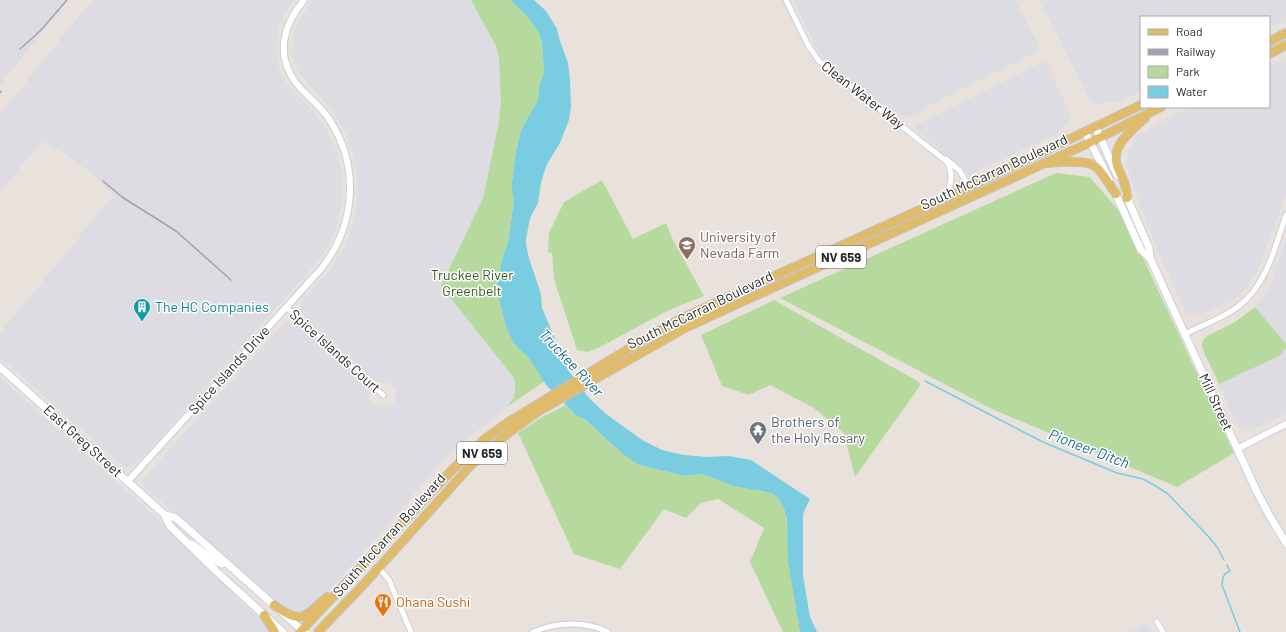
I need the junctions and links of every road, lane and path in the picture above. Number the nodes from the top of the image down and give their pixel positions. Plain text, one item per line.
1 (304, 0) edge
2 (786, 0) edge
3 (1286, 33) edge
4 (1270, 41) edge
5 (1286, 45) edge
6 (1270, 53) edge
7 (1140, 106) edge
8 (1159, 108) edge
9 (1152, 112) junction
10 (1096, 128) junction
11 (1085, 132) junction
12 (1100, 137) junction
13 (1091, 142) junction
14 (943, 158) junction
15 (1041, 164) junction
16 (969, 187) junction
17 (1116, 194) junction
18 (946, 198) junction
19 (1127, 198) junction
20 (1286, 215) edge
21 (1150, 258) junction
22 (714, 304) junction
23 (286, 307) junction
24 (718, 313) junction
25 (1185, 334) junction
26 (0, 366) edge
27 (593, 376) junction
28 (383, 395) dead end
29 (544, 404) junction
30 (1286, 424) edge
31 (1238, 449) junction
32 (128, 482) junction
33 (165, 515) junction
34 (185, 541) junction
35 (1286, 543) edge
36 (225, 562) junction
37 (361, 568) junction
38 (379, 568) junction
39 (274, 605) junction
40 (264, 615) junction
41 (1157, 622) dead end
42 (302, 631) edge
43 (275, 632) edge
44 (284, 632) edge
45 (318, 632) edge
46 (411, 632) edge
47 (533, 632) edge
48 (608, 632) edge
49 (1162, 632) edge

1 - 23 street, Spice Islands Drive
2 - 14 street, Clean Water Way
3 - 4 main road
5 - 6 main road
7 - 10 main road, South McCarran Boulevard / NV 659
8 - 9 main road, South McCarran Boulevard / NV 659
9 - 12 main road, South McCarran Boulevard / NV 659
9 - 19 main road
10 - 11 main road, South McCarran Boulevard / NV 659
10 - 12 main road, Mill Street
11 - 13 main road, Mill Street
11 - 16 main road, South McCarran Boulevard / NV 659
12 - 13 main road, South McCarran Boulevard / NV 659
12 - 19 main road, Mill Street
13 - 15 main road, South McCarran Boulevard / NV 659
13 - 17 main road, Mill Street
14 - 16 street, Clean Water Way
14 - 18 street, Clean Water Way
15 - 17 main road
15 - 24 main road, South McCarran Boulevard / NV 659
16 - 18 main road, South McCarran Boulevard / NV 659
17 - 21 main road, Mill Street
18 - 22 main road, South McCarran Boulevard / NV 659
19 - 21 main road, Mill Street
20 - 25 street
21 - 25 main road, Mill Street
22 - 24 main road
22 - 27 main road, South McCarran Boulevard / NV 659
23 - 28 street, Spice Islands Court
23 - 32 street, Spice Islands Drive
24 - 27 main road, South McCarran Boulevard / NV 659
25 - 31 main road, Mill Street
26 - 32 main road, East Greg Street
27 - 29 main road, South McCarran Boulevard / NV 659
29 - 37 main road, South McCarran Boulevard / NV 659
29 - 38 main road, South McCarran Boulevard / NV 659
30 - 31 street
31 - 35 main road, Mill Street
32 - 33 main road, East Greg Street
33 - 34 main road, East Greg Street
33 - 36 main road, East Greg Street
34 - 36 main road
34 - 40 main road, East Greg Street
36 - 39 main road, East Greg Street
37 - 39 main road
37 - 42 main road, South McCarran Boulevard / NV 659
38 - 45 main road, South McCarran Boulevard / NV 659
38 - 46 street
39 - 42 main road, East Greg Street
40 - 43 main road
40 - 44 main road, East Greg Street
41 - 49 street
47 - 48 street

